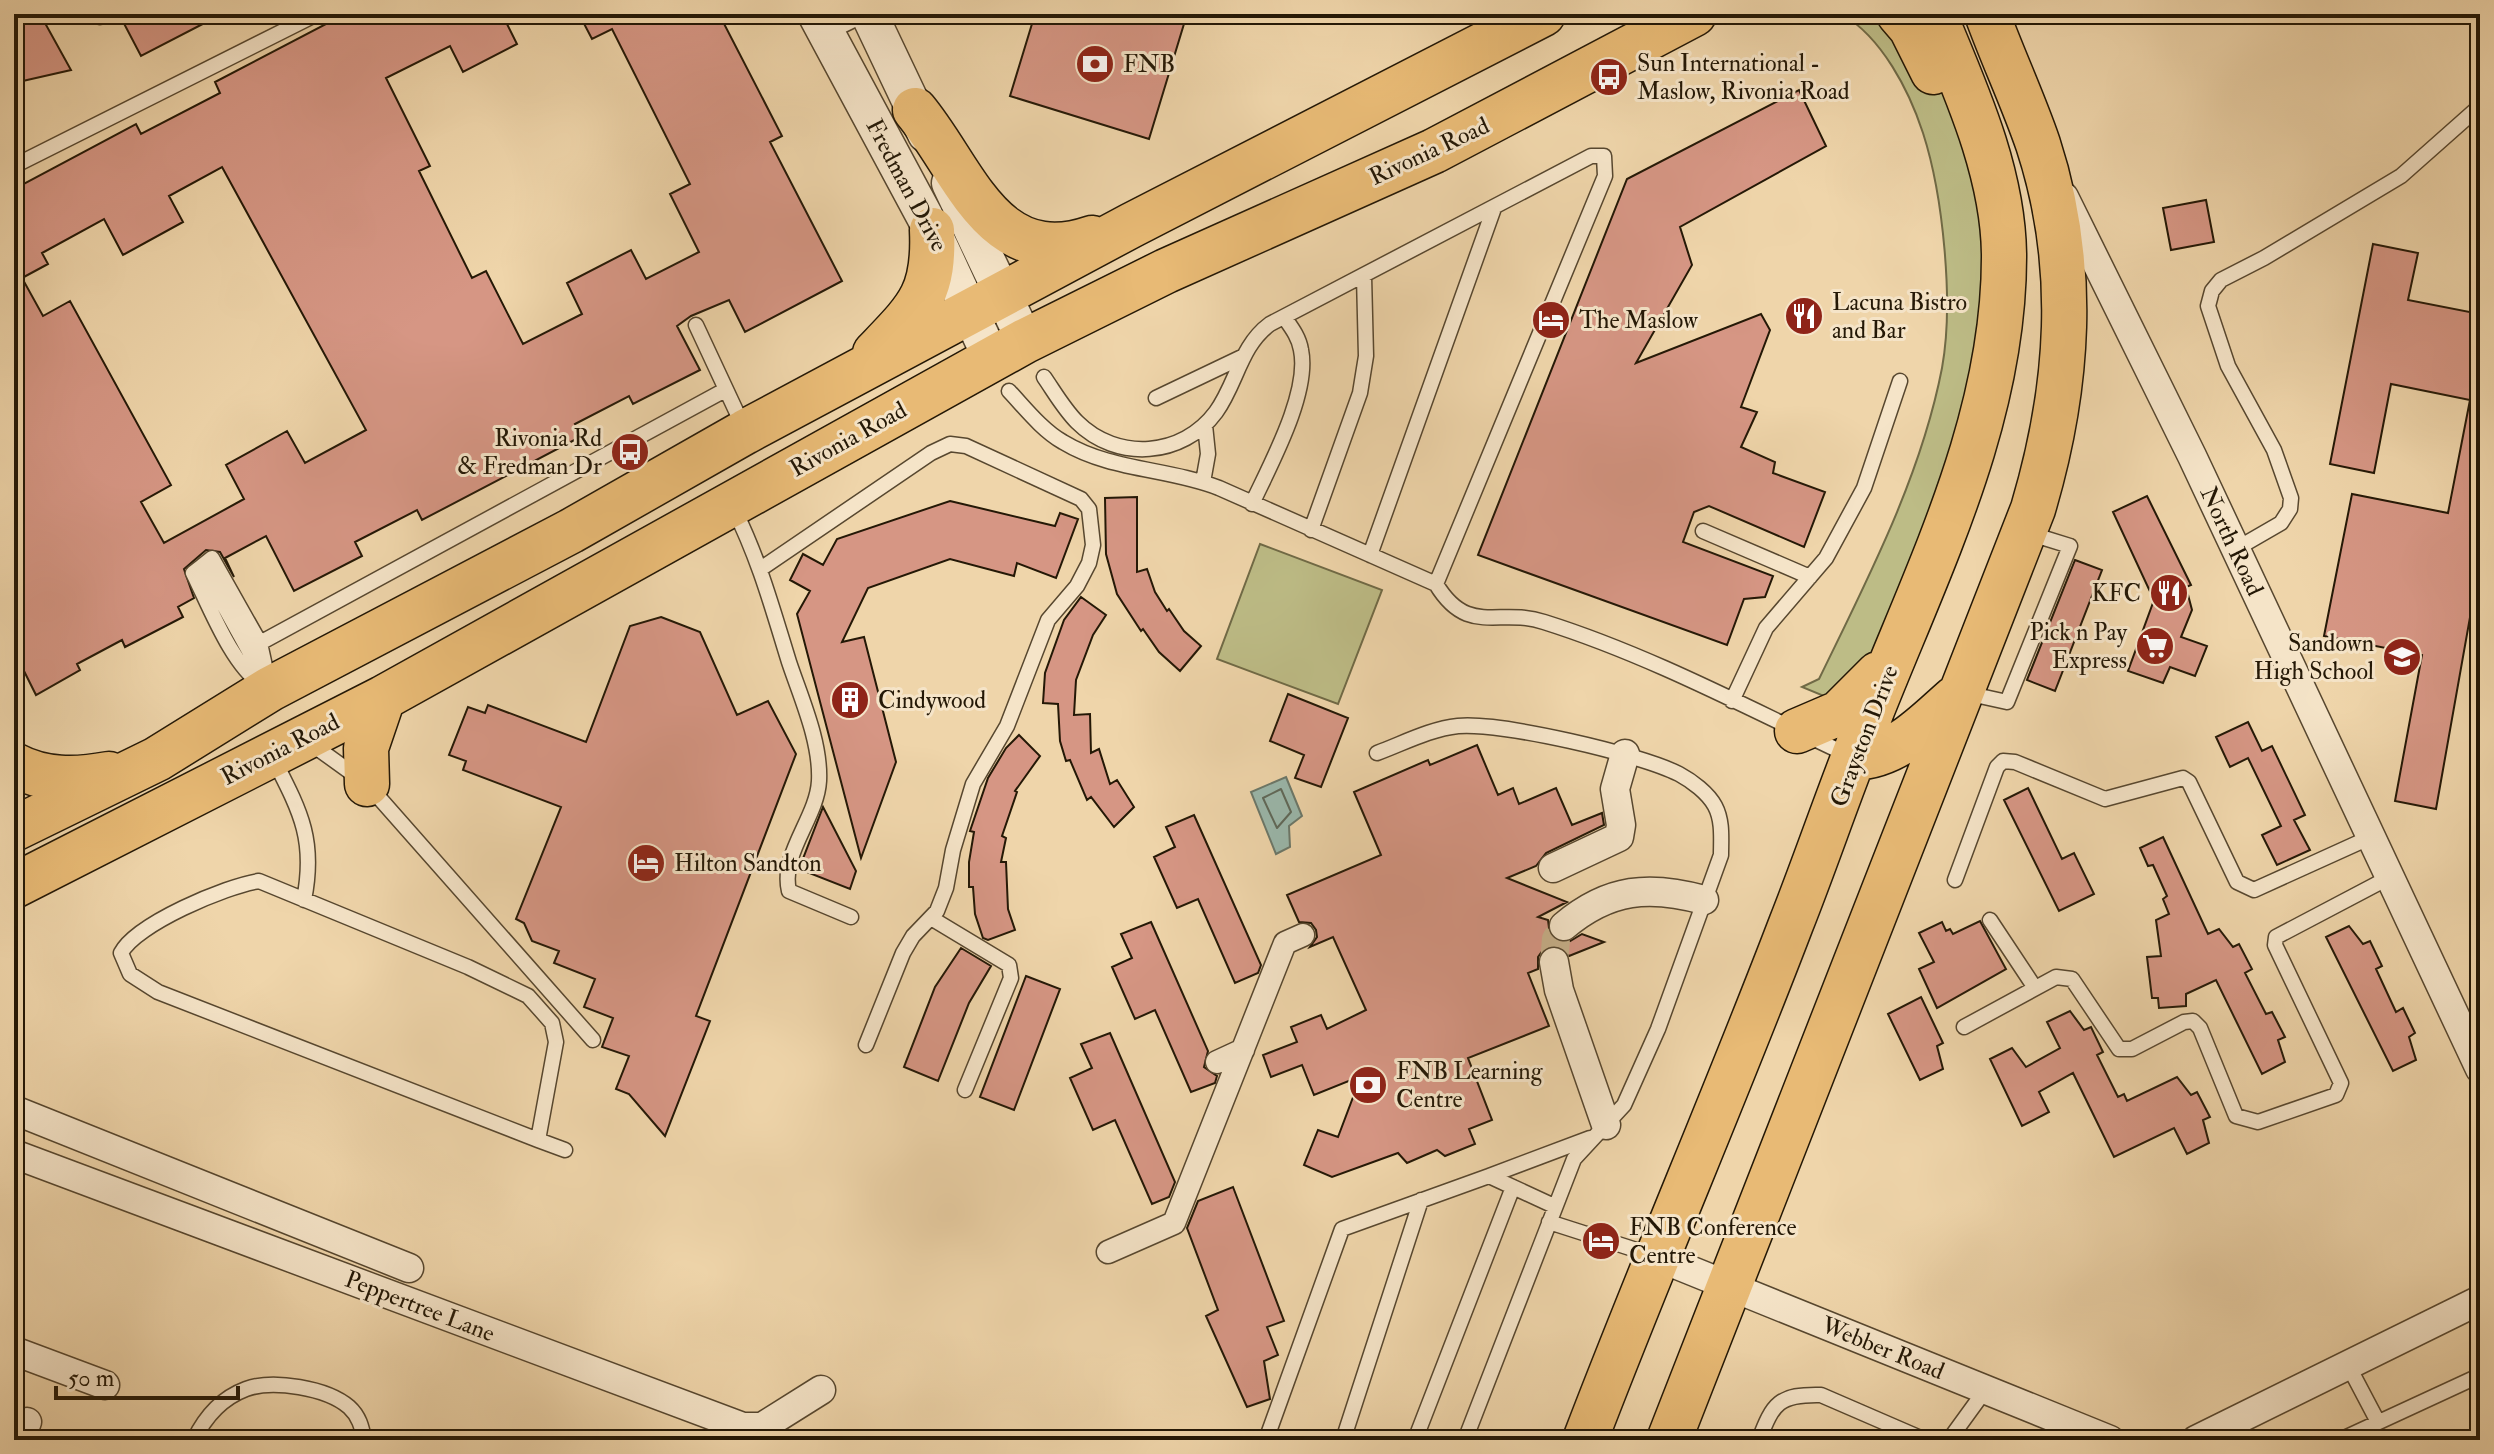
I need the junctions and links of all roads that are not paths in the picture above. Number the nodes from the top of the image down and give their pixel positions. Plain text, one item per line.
1 (317, 14) edge
2 (868, 14) edge
3 (1543, 14) edge
4 (1694, 14) edge
5 (1899, 14) edge
6 (1934, 14) edge
7 (1987, 14) edge
8 (1996, 14) edge
9 (821, 24) edge
10 (2004, 60) junction
11 (2480, 106) edge
12 (915, 110) junction
13 (2038, 146) junction
14 (14, 166) edge
15 (1999, 198) junction
16 (1493, 211) junction
17 (1132, 225) junction
18 (932, 230) junction
19 (1364, 276) junction
20 (987, 303) junction
21 (1284, 317) junction
22 (696, 325) dead end
23 (1244, 356) junction
24 (1018, 367) junction
25 (854, 375) junction
26 (1900, 381) dead end
27 (725, 390) junction
28 (1156, 398) dead end
29 (1205, 425) junction
30 (745, 432) junction
31 (1203, 482) junction
32 (731, 503) junction
33 (1252, 504) junction
34 (1311, 530) junction
35 (1703, 531) dead end
36 (2024, 531) junction
37 (546, 544) junction
38 (2236, 549) junction
39 (1370, 555) junction
40 (762, 568) junction
41 (1810, 577) junction
42 (1436, 584) junction
43 (574, 594) junction
44 (260, 643) junction
45 (1899, 647) junction
46 (270, 689) junction
47 (1961, 692) junction
48 (383, 698) junction
49 (1732, 701) junction
50 (1797, 731) junction
51 (287, 745) junction
52 (1377, 753) dead end
53 (1625, 754) junction
54 (1854, 758) junction
55 (157, 759) junction
56 (14, 765) edge
57 (367, 784) junction
58 (14, 829) edge
59 (2371, 837) junction
60 (1553, 868) dead end
61 (2390, 877) junction
62 (1955, 880) dead end
63 (14, 886) edge
64 (304, 900) junction
65 (1704, 900) junction
66 (851, 917) dead end
67 (931, 918) junction
68 (1990, 920) dead end
69 (1564, 926) tunnel mouth
70 (1260, 953) dead end
71 (1554, 962) tunnel mouth
72 (2035, 988) junction
73 (1964, 1027) dead end
74 (593, 1040) dead end
75 (866, 1045) dead end
76 (1243, 1050) junction
77 (1217, 1062) dead end
78 (2480, 1069) edge
79 (965, 1090) dead end
80 (14, 1110) edge
81 (1599, 1131) junction
82 (538, 1140) junction
83 (565, 1150) dead end
84 (1205, 1151) junction
85 (14, 1154) edge
86 (1175, 1174) dead end
87 (1489, 1176) junction
88 (1513, 1187) junction
89 (1421, 1200) junction
90 (1554, 1206) junction
91 (1549, 1222) junction
92 (1108, 1252) dead end
93 (1655, 1256) junction
94 (409, 1268) dead end
95 (1729, 1285) junction
96 (2480, 1300) edge
97 (14, 1351) edge
98 (2348, 1365) junction
99 (2480, 1379) edge
100 (105, 1385) dead end
101 (1986, 1389) junction
102 (821, 1390) dead end
103 (2378, 1422) junction
104 (194, 1440) edge
105 (364, 1440) edge
106 (1266, 1440) edge
107 (1343, 1440) edge
108 (1415, 1440) edge
109 (1465, 1440) edge
110 (1585, 1440) edge
111 (1669, 1440) edge
112 (1759, 1440) edge
113 (1925, 1440) edge
114 (1949, 1440) edge
115 (2110, 1440) edge
116 (2196, 1440) edge
117 (2340, 1440) edge

1 - 14 lane
2 - 9 lane
2 - 12 street, Fredman Drive
3 - 17 main road
4 - 24 main road, Rivonia Road
5 - 15 main road
6 - 15 main road, Grayston Drive
7 - 10 main road
8 - 10 main road
9 - 18 street, Fredman Drive
10 - 13 main road
11 - 38 lane
12 - 17 main road
12 - 20 street, Fredman Drive
13 - 36 main road
13 - 38 street, North Road
15 - 45 main road, Grayston Drive
16 - 19 lane
16 - 39 lane
16 - 42 lane
17 - 20 main road
18 - 20 street, Fredman Drive
18 - 25 main road
19 - 21 lane
19 - 34 lane
20 - 24 street, Fredman Drive
20 - 25 main road
21 - 23 lane
21 - 33 lane
22 - 27 lane
23 - 28 lane
23 - 29 lane
24 - 29 lane
24 - 31 lane
24 - 32 main road, Rivonia Road
25 - 30 main road
26 - 41 lane
27 - 30 lane
27 - 44 lane
29 - 31 lane
30 - 37 main road
31 - 33 lane
32 - 40 lane
32 - 43 main road, Rivonia Road
33 - 34 lane
34 - 39 lane
35 - 41 lane
36 - 47 main road
36 - 47 lane
37 - 43 main road
37 - 46 main road
38 - 59 street, North Road
39 - 42 lane
40 - 66 lane
40 - 67 lane
41 - 49 lane
42 - 49 lane
43 - 48 main road, Rivonia Road
44 - 46 lane
44 - 46 lane
45 - 50 main road
45 - 54 main road, Grayston Drive
46 - 55 main road
47 - 54 main road
47 - 95 main road
48 - 51 main road, Rivonia Road
48 - 57 main road
49 - 50 lane
50 - 54 lane
51 - 57 lane
51 - 63 main road, Rivonia Road
51 - 64 lane
52 - 53 lane
53 - 60 street
53 - 65 lane
54 - 93 main road, Grayston Drive
55 - 56 main road
55 - 58 main road
57 - 74 lane
59 - 61 street, North Road
59 - 62 lane
61 - 72 lane
61 - 78 street, North Road
64 - 82 lane
64 - 82 lane
65 - 69 street
65 - 81 lane
67 - 75 lane
67 - 79 lane
68 - 72 lane
70 - 76 street
71 - 81 street
72 - 73 lane
76 - 77 street
76 - 84 street
80 - 94 street
81 - 87 lane
81 - 90 lane
82 - 83 lane
84 - 86 street
84 - 92 street
85 - 102 street, Peppertree Lane
87 - 88 lane
87 - 89 lane
88 - 90 lane
88 - 108 lane
89 - 106 lane
89 - 107 lane
90 - 91 lane
91 - 93 lane
91 - 109 lane
93 - 95 street, Webber Road
93 - 110 main road, Grayston Drive
95 - 101 street, Webber Road
95 - 111 main road
96 - 98 street
97 - 100 street
98 - 103 lane
98 - 116 street
99 - 103 lane
101 - 114 lane
101 - 115 street, Webber Road
103 - 117 lane
104 - 105 lane
112 - 113 lane

